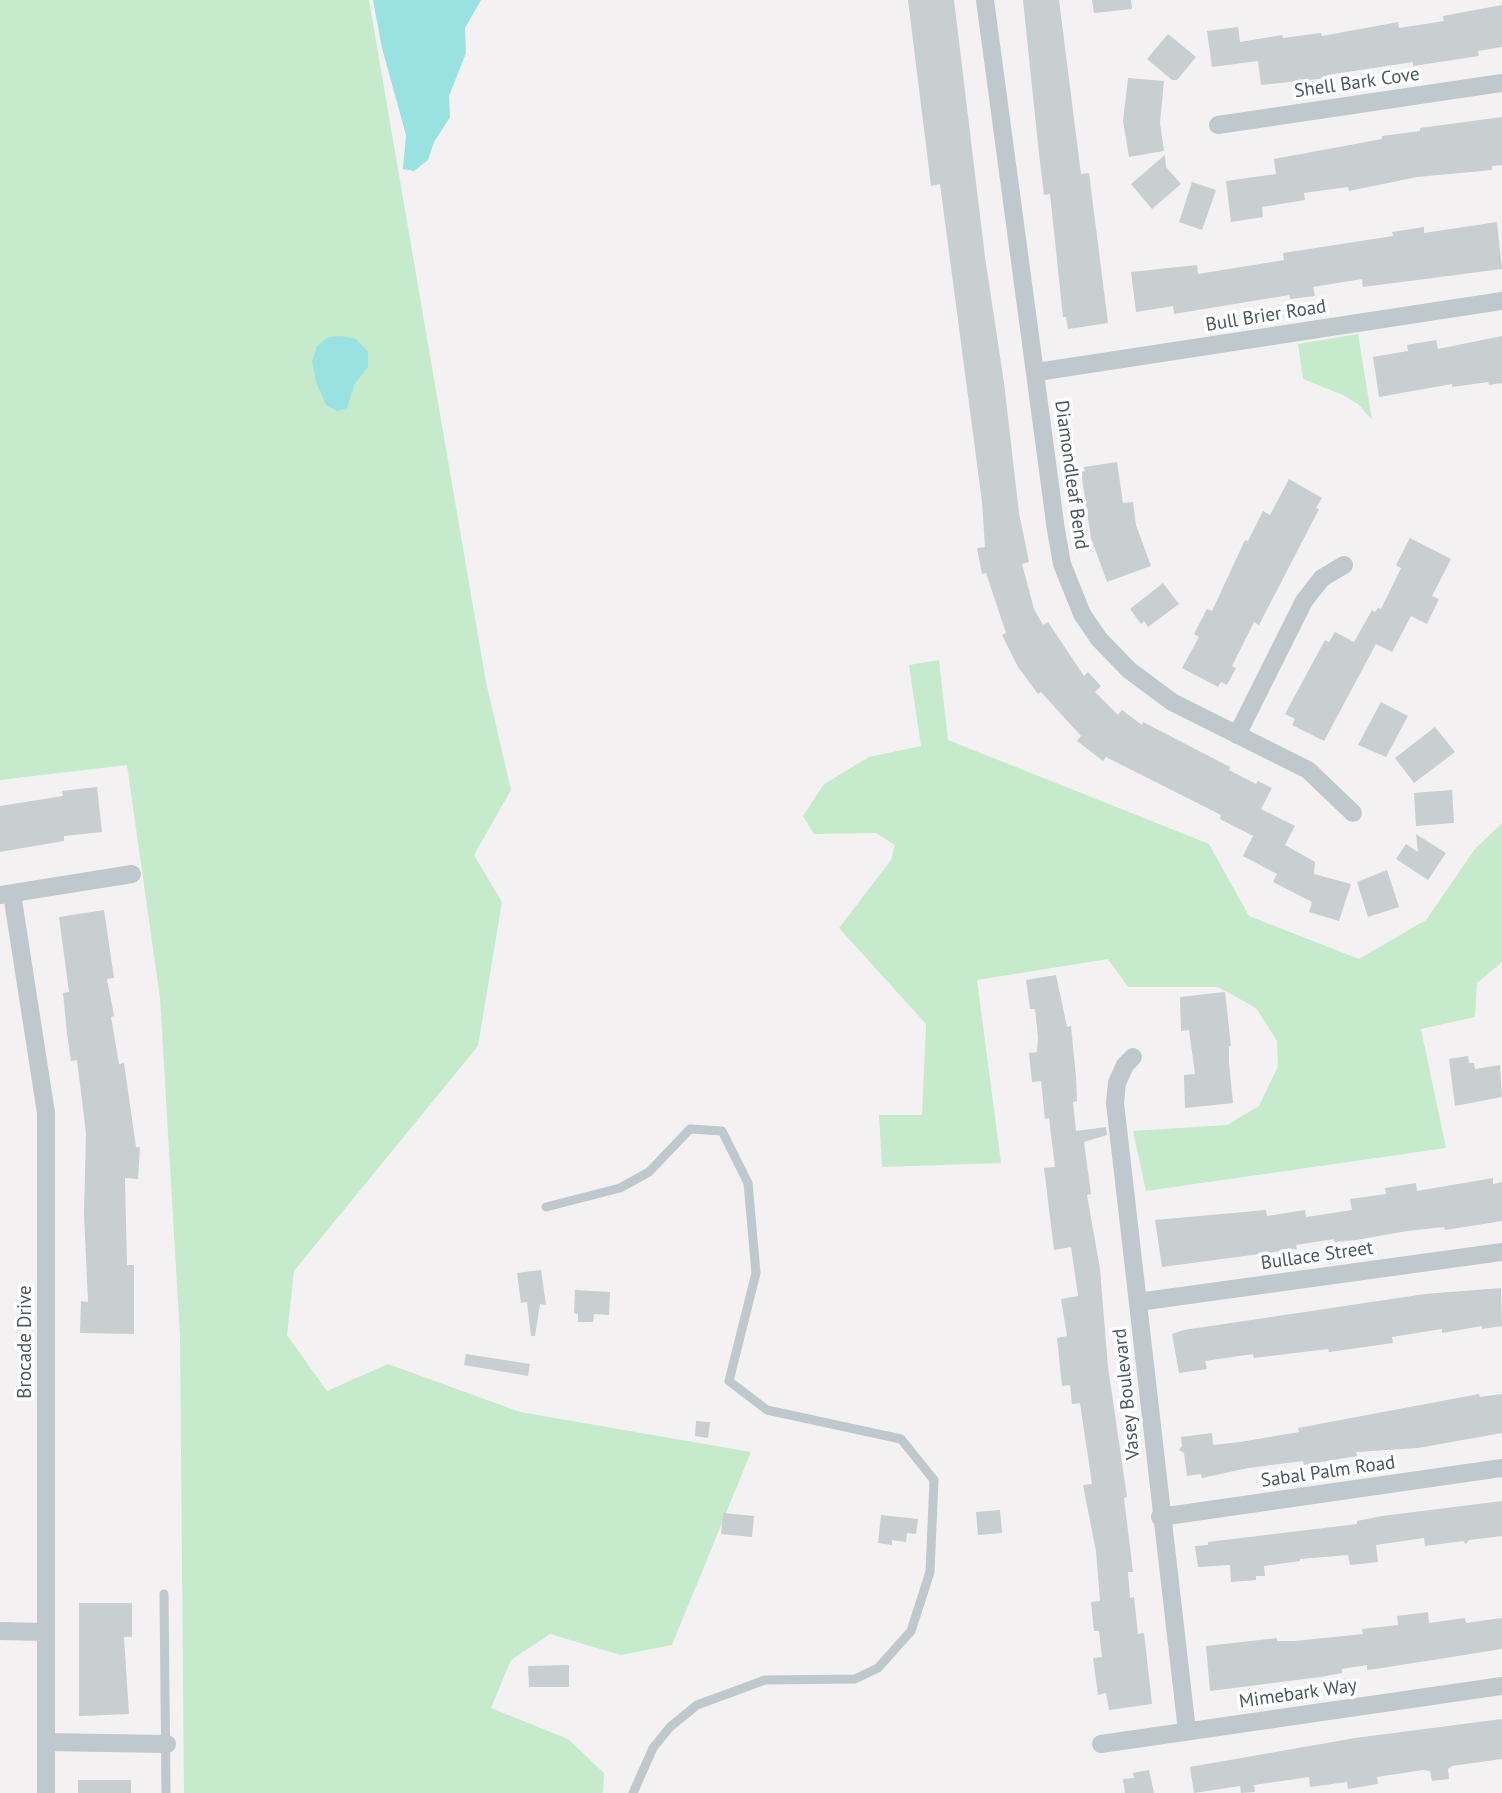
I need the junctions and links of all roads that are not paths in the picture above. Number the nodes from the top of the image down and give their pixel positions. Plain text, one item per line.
1 (985, 0) edge
2 (1502, 83) edge
3 (1218, 125) dead end
4 (1502, 301) edge
5 (1037, 372) junction
6 (1345, 565) dead end
7 (1237, 734) junction
8 (1353, 813) dead end
9 (132, 874) dead end
10 (6, 894) edge
11 (1133, 1057) dead end
12 (546, 1208) dead end
13 (1502, 1252) edge
14 (1139, 1302) junction
15 (1502, 1468) edge
16 (1160, 1517) junction
17 (164, 1594) dead end
18 (0, 1631) edge
19 (45, 1632) junction
20 (1502, 1686) edge
21 (1187, 1731) junction
22 (46, 1742) junction
23 (167, 1744) junction
24 (1101, 1744) dead end
25 (46, 1793) edge
26 (166, 1793) edge
27 (633, 1793) edge

1 - 5 street, Diamondleaf Bend
2 - 3 street, Shell Bark Cove
4 - 5 street, Bull Brier Road
5 - 7 street, Diamondleaf Bend
6 - 7 street
7 - 8 street, Diamondleaf Bend
9 - 10 street
10 - 19 street, Brocade Drive
11 - 14 street, Vasey Boulevard
12 - 27 lane
13 - 14 street, Bullace Street
14 - 16 street, Vasey Boulevard
15 - 16 street, Sabal Palm Road
16 - 21 street, Vasey Boulevard
17 - 23 lane
18 - 19 street
19 - 22 street, Brocade Drive
20 - 21 street, Mimebark Way
21 - 24 street, Mimebark Way
22 - 23 street
22 - 25 street, Brocade Drive
23 - 26 lane

